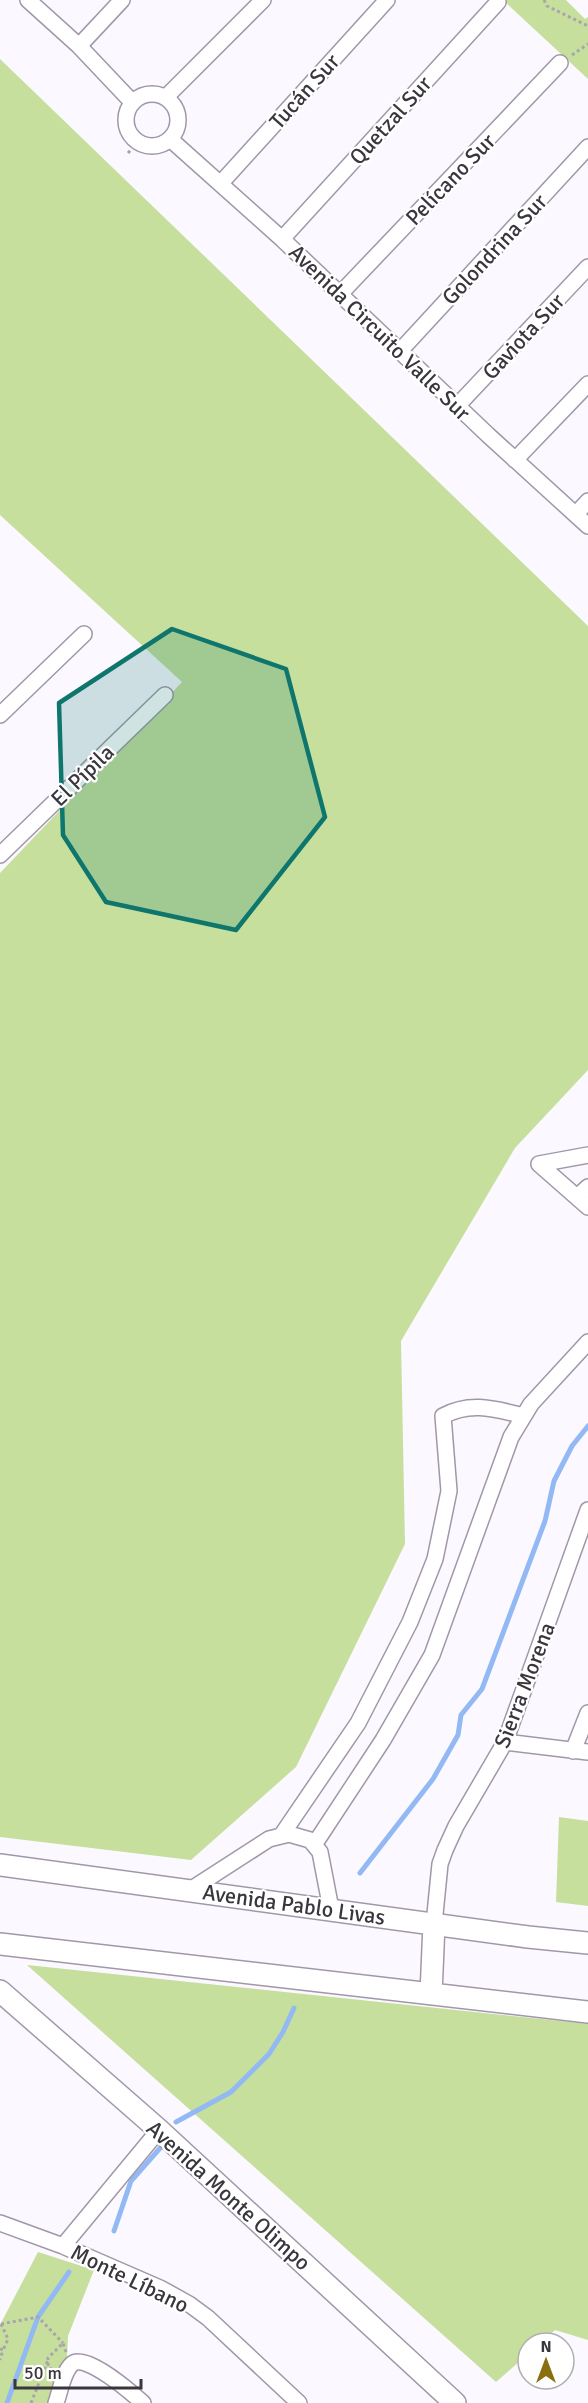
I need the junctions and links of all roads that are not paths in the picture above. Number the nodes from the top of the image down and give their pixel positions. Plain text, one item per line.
1 (28, 0) edge
2 (122, 0) edge
3 (263, 0) edge
4 (387, 0) edge
5 (498, 2) dead end
6 (79, 46) junction
7 (560, 63) dead end
8 (166, 97) junction
9 (132, 102) junction
10 (171, 139) junction
11 (588, 147) edge
12 (221, 183) junction
13 (282, 238) junction
14 (588, 267) edge
15 (340, 294) junction
16 (400, 351) junction
17 (588, 384) edge
18 (458, 406) junction
19 (515, 460) junction
20 (588, 501) edge
21 (576, 514) junction
22 (588, 526) edge
23 (84, 634) dead end
24 (165, 695) dead end
25 (0, 715) edge
26 (2, 848) edge
27 (588, 1155) edge
28 (584, 1197) edge
29 (588, 1342) edge
30 (524, 1416) junction
31 (588, 1510) edge
32 (588, 1713) edge
33 (505, 1742) junction
34 (581, 1751) edge
35 (281, 1836) junction
36 (314, 1845) junction
37 (0, 1864) edge
38 (190, 1890) junction
39 (331, 1910) junction
40 (434, 1924) junction
41 (588, 1943) edge
42 (0, 1944) edge
43 (0, 1991) edge
44 (430, 1995) junction
45 (588, 2012) edge
46 (159, 2130) junction
47 (0, 2223) edge
48 (63, 2246) junction
49 (56, 2403) edge
50 (143, 2403) edge
51 (299, 2403) edge
52 (455, 2403) edge

1 - 6 street
2 - 6 street
3 - 8 street
4 - 12 street, Tucán Sur
5 - 13 street, Quetzal Sur
6 - 9 street
7 - 15 street, Pelícano Sur
8 - 9 street
8 - 10 street
9 - 10 street
10 - 12 street, Avenida Circuito Valle Sur
11 - 16 street, Golondrina Sur
12 - 13 street, Avenida Circuito Valle Sur
13 - 15 street, Avenida Circuito Valle Sur
14 - 18 street, Gaviota Sur
15 - 16 street, Avenida Circuito Valle Sur
16 - 18 street, Avenida Circuito Valle Sur
17 - 19 street
18 - 19 street, Avenida Circuito Valle Sur
19 - 21 street, Avenida Circuito Valle Sur
20 - 21 street
21 - 22 street, Avenida Circuito Valle Sur
23 - 25 street
24 - 26 street, El Pípila
27 - 28 street
29 - 30 street
30 - 35 street
30 - 36 street
31 - 33 street, Sierra Morena
32 - 34 street
33 - 34 street
33 - 40 street, Sierra Morena
35 - 36 street
35 - 38 street
36 - 39 street
37 - 38 main road, Avenida Pablo Livas
38 - 39 main road, Avenida Pablo Livas
39 - 40 main road, Avenida Pablo Livas
40 - 41 main road, Avenida Pablo Livas
40 - 44 main road
42 - 44 main road
43 - 46 main road, Avenida Monte Olimpo
44 - 45 main road
46 - 48 street
46 - 52 main road, Avenida Monte Olimpo
47 - 48 street, Monte Líbano
48 - 51 street, Monte Líbano
49 - 50 street

